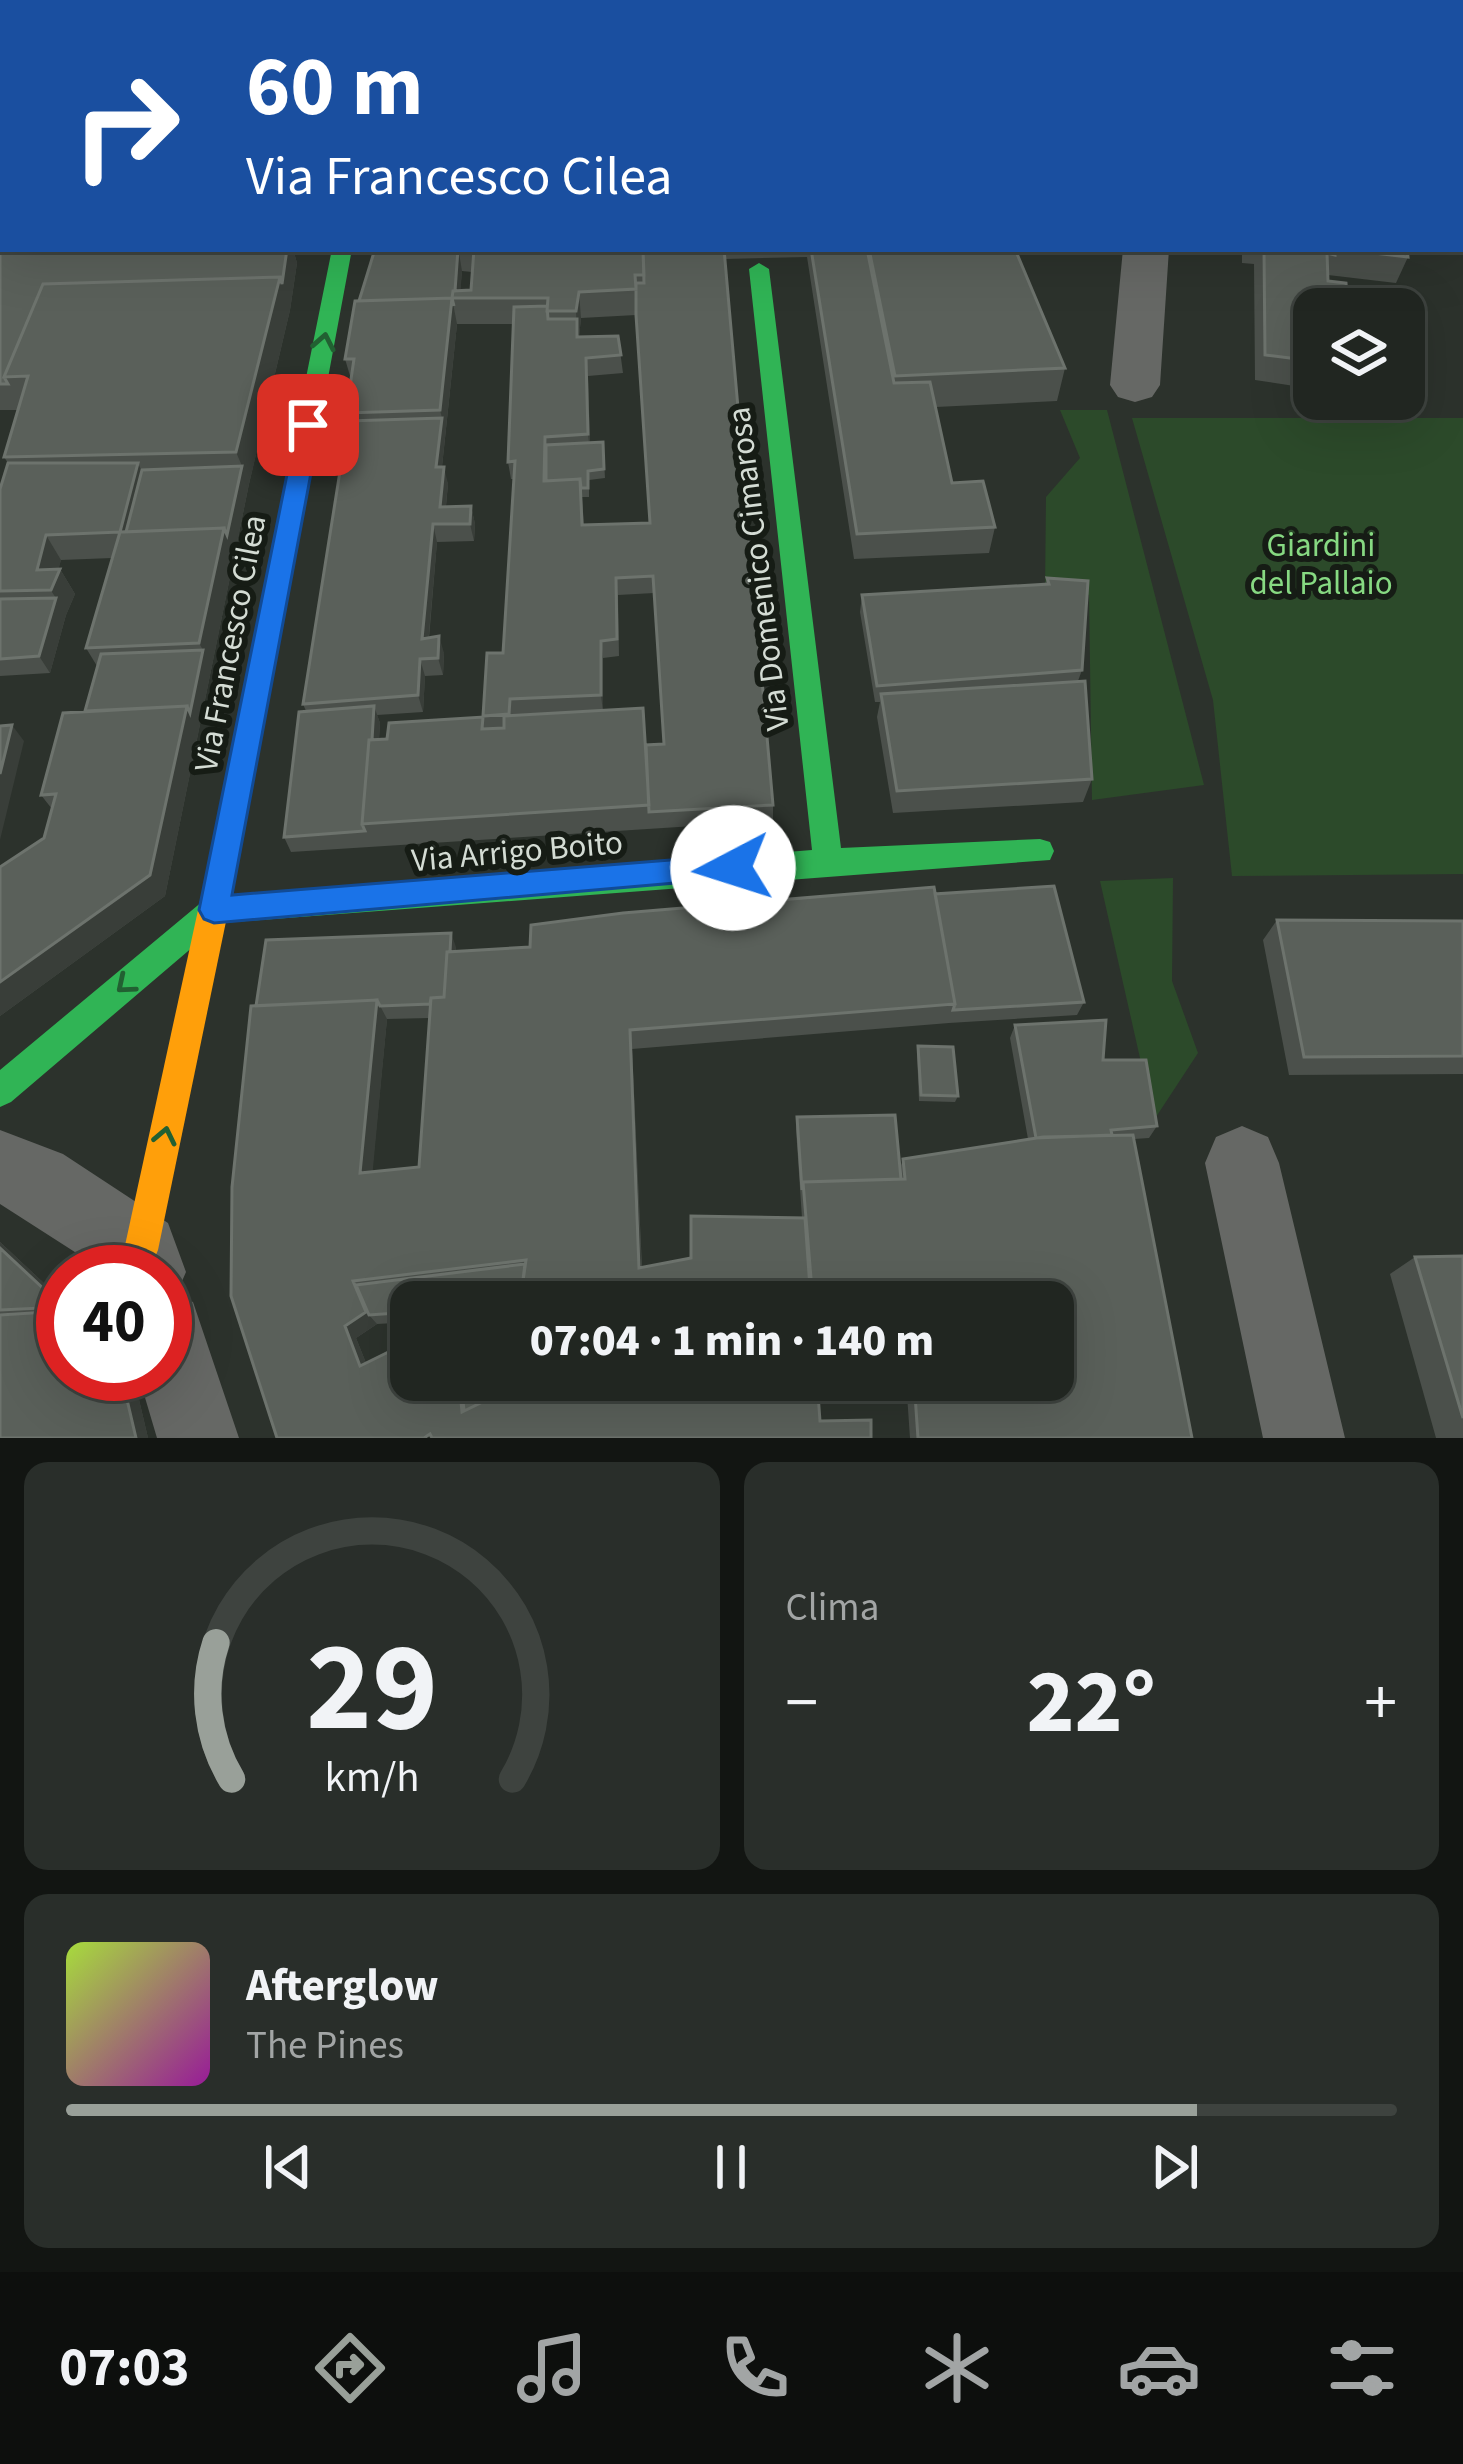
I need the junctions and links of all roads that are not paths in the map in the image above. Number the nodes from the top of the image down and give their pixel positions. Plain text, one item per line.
1 (341, 252) edge
2 (1146, 252) edge
3 (759, 269) dead end
4 (1135, 385) dead end
5 (1040, 850) dead end
6 (828, 861) junction
7 (214, 910) junction
8 (0, 1091) edge
9 (1242, 1163) dead end
10 (0, 1167) edge
11 (123, 1245) edge
12 (147, 1245) edge
13 (187, 1401) edge
14 (198, 1438) edge
15 (1304, 1438) edge

7 -> 1 street, Via Francesco Cilea
2 - 4 street
3 - 6 street, Via Domenico Cimarosa
5 - 6 street, Via Arrigo Boito
6 - 7 street, Via Arrigo Boito
7 -> 8 street
12 -> 7 street, Via Francesco Cilea
9 - 15 street
10 - 11 street
13 - 14 street

